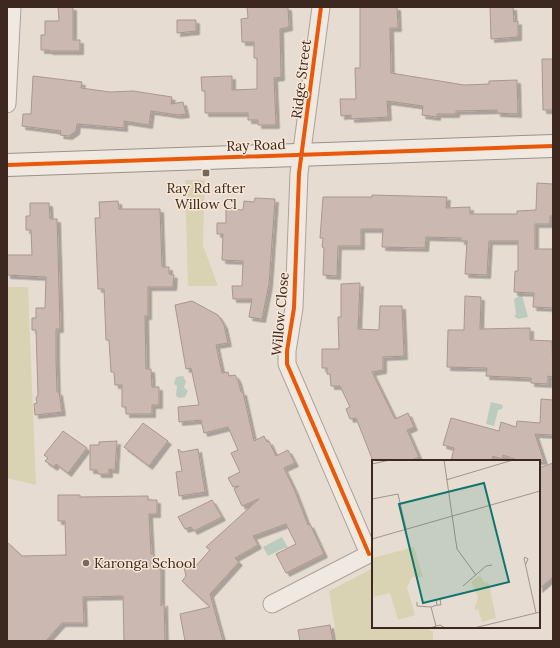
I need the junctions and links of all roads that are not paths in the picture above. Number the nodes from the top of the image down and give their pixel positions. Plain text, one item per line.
1 (12, 7) edge
2 (321, 7) edge
3 (7, 104) edge
4 (553, 146) edge
5 (302, 154) junction
6 (7, 165) edge
7 (371, 554) edge
8 (272, 604) dead end

1 - 3 street
2 - 5 street, Ridge Street
4 - 5 street, Ray Road
5 - 6 street, Ray Road
5 - 7 street, Willow Close
7 - 8 street, Willow Close

